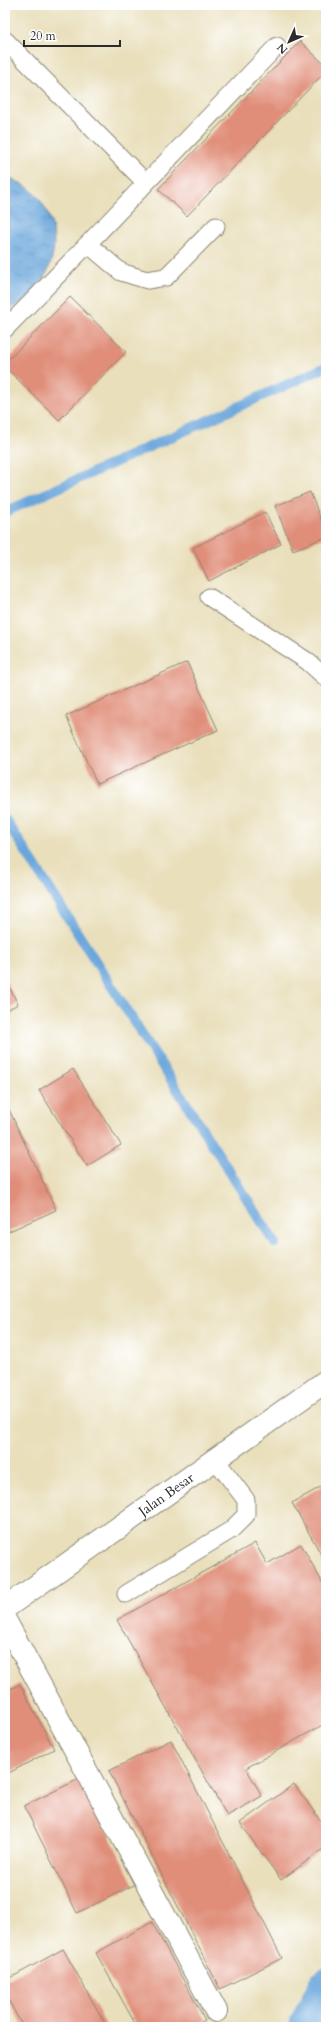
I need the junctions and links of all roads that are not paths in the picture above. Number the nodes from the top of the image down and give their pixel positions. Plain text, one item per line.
1 (5, 40) edge
2 (277, 46) dead end
3 (145, 182) junction
4 (216, 226) dead end
5 (89, 244) junction
6 (5, 329) edge
7 (209, 597) dead end
8 (326, 678) edge
9 (326, 1381) edge
10 (215, 1459) junction
11 (126, 1594) dead end
12 (5, 1608) edge
13 (5, 1620) edge
14 (216, 2011) dead end

1 - 3 lane
2 - 3 lane
3 - 5 lane
4 - 5 lane
5 - 6 lane
7 - 8 lane
9 - 10 street, Jalan Besar
10 - 11 lane
10 - 12 street, Jalan Besar
13 - 14 street

